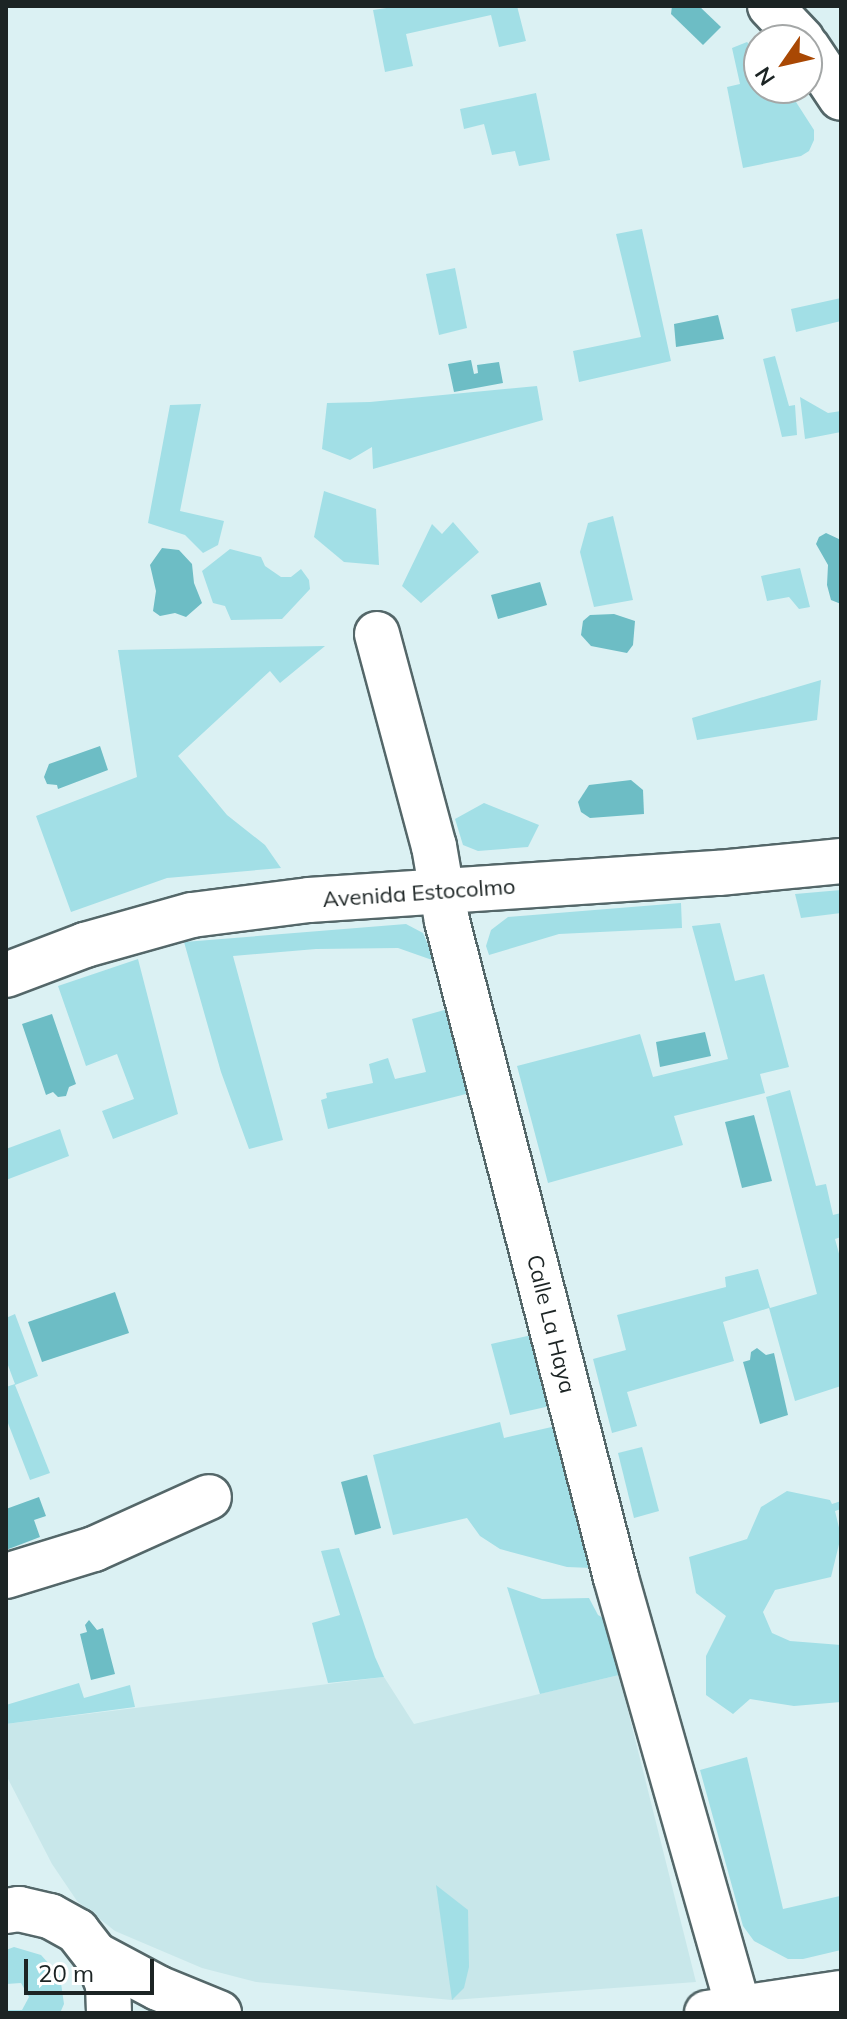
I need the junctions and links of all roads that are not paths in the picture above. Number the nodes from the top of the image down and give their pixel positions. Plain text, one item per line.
1 (770, 6) edge
2 (787, 24) edge
3 (823, 71) edge
4 (841, 98) edge
5 (377, 634) dead end
6 (841, 861) edge
7 (442, 893) junction
8 (6, 975) edge
9 (209, 1497) dead end
10 (6, 1576) edge
11 (10, 1903) edge
12 (96, 1955) junction
13 (841, 1993) edge
14 (729, 2012) edge
15 (109, 2013) edge
16 (219, 2013) edge

1 - 2 street
3 - 4 street
5 - 7 street, Calle La Haya
6 - 7 street, Avenida Estocolmo
7 - 8 street, Avenida Estocolmo
7 - 14 street, Calle La Haya
9 - 10 street
11 - 12 street
12 - 15 street
12 - 16 street
13 - 14 street

